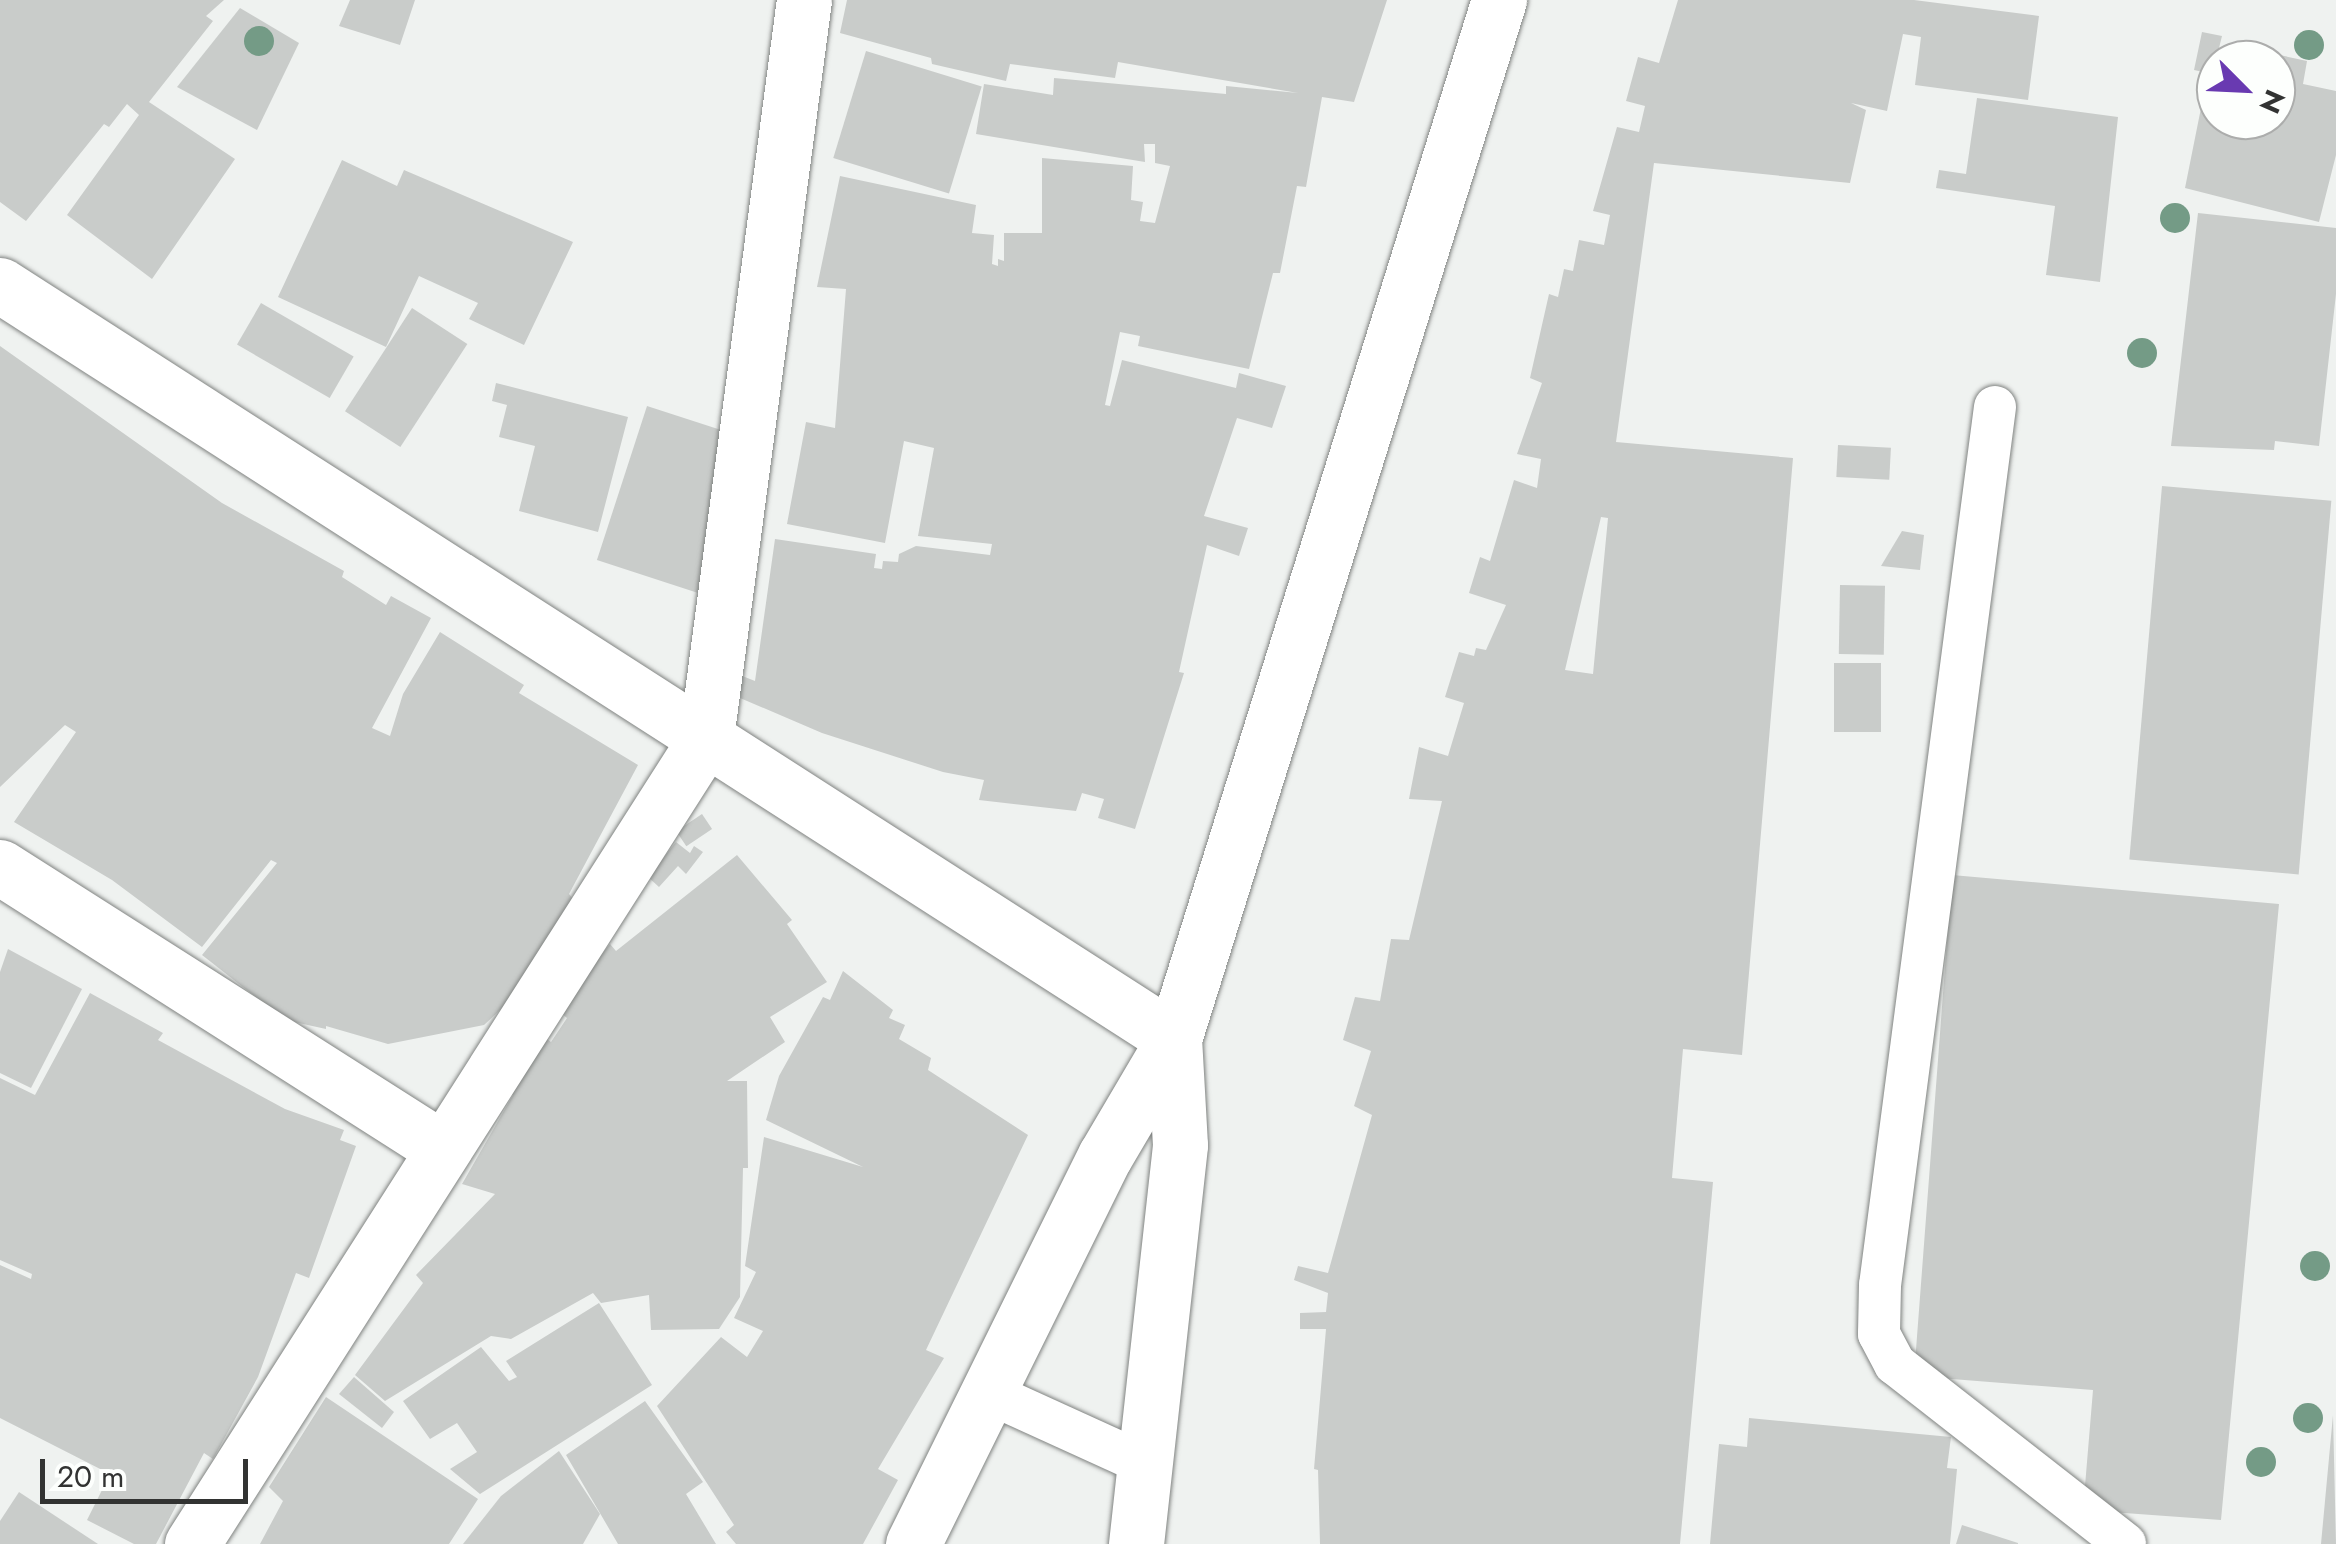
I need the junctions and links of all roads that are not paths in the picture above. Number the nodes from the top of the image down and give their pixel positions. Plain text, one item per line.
1 (804, 0) edge
2 (1499, 0) edge
3 (0, 285) edge
4 (1995, 406) dead end
5 (706, 738) junction
6 (0, 867) edge
7 (1174, 1039) junction
8 (443, 1149) junction
9 (989, 1393) junction
10 (1146, 1464) junction
11 (192, 1544) edge
12 (912, 1544) edge
13 (1136, 1544) edge
14 (2125, 1544) edge

1 - 5 street
2 - 7 street
3 - 5 street
4 - 14 lane
5 - 7 street
5 - 8 street
6 - 8 street
7 - 9 street
7 - 10 street
8 - 11 street
9 - 10 lane
9 - 12 street
10 - 13 street

